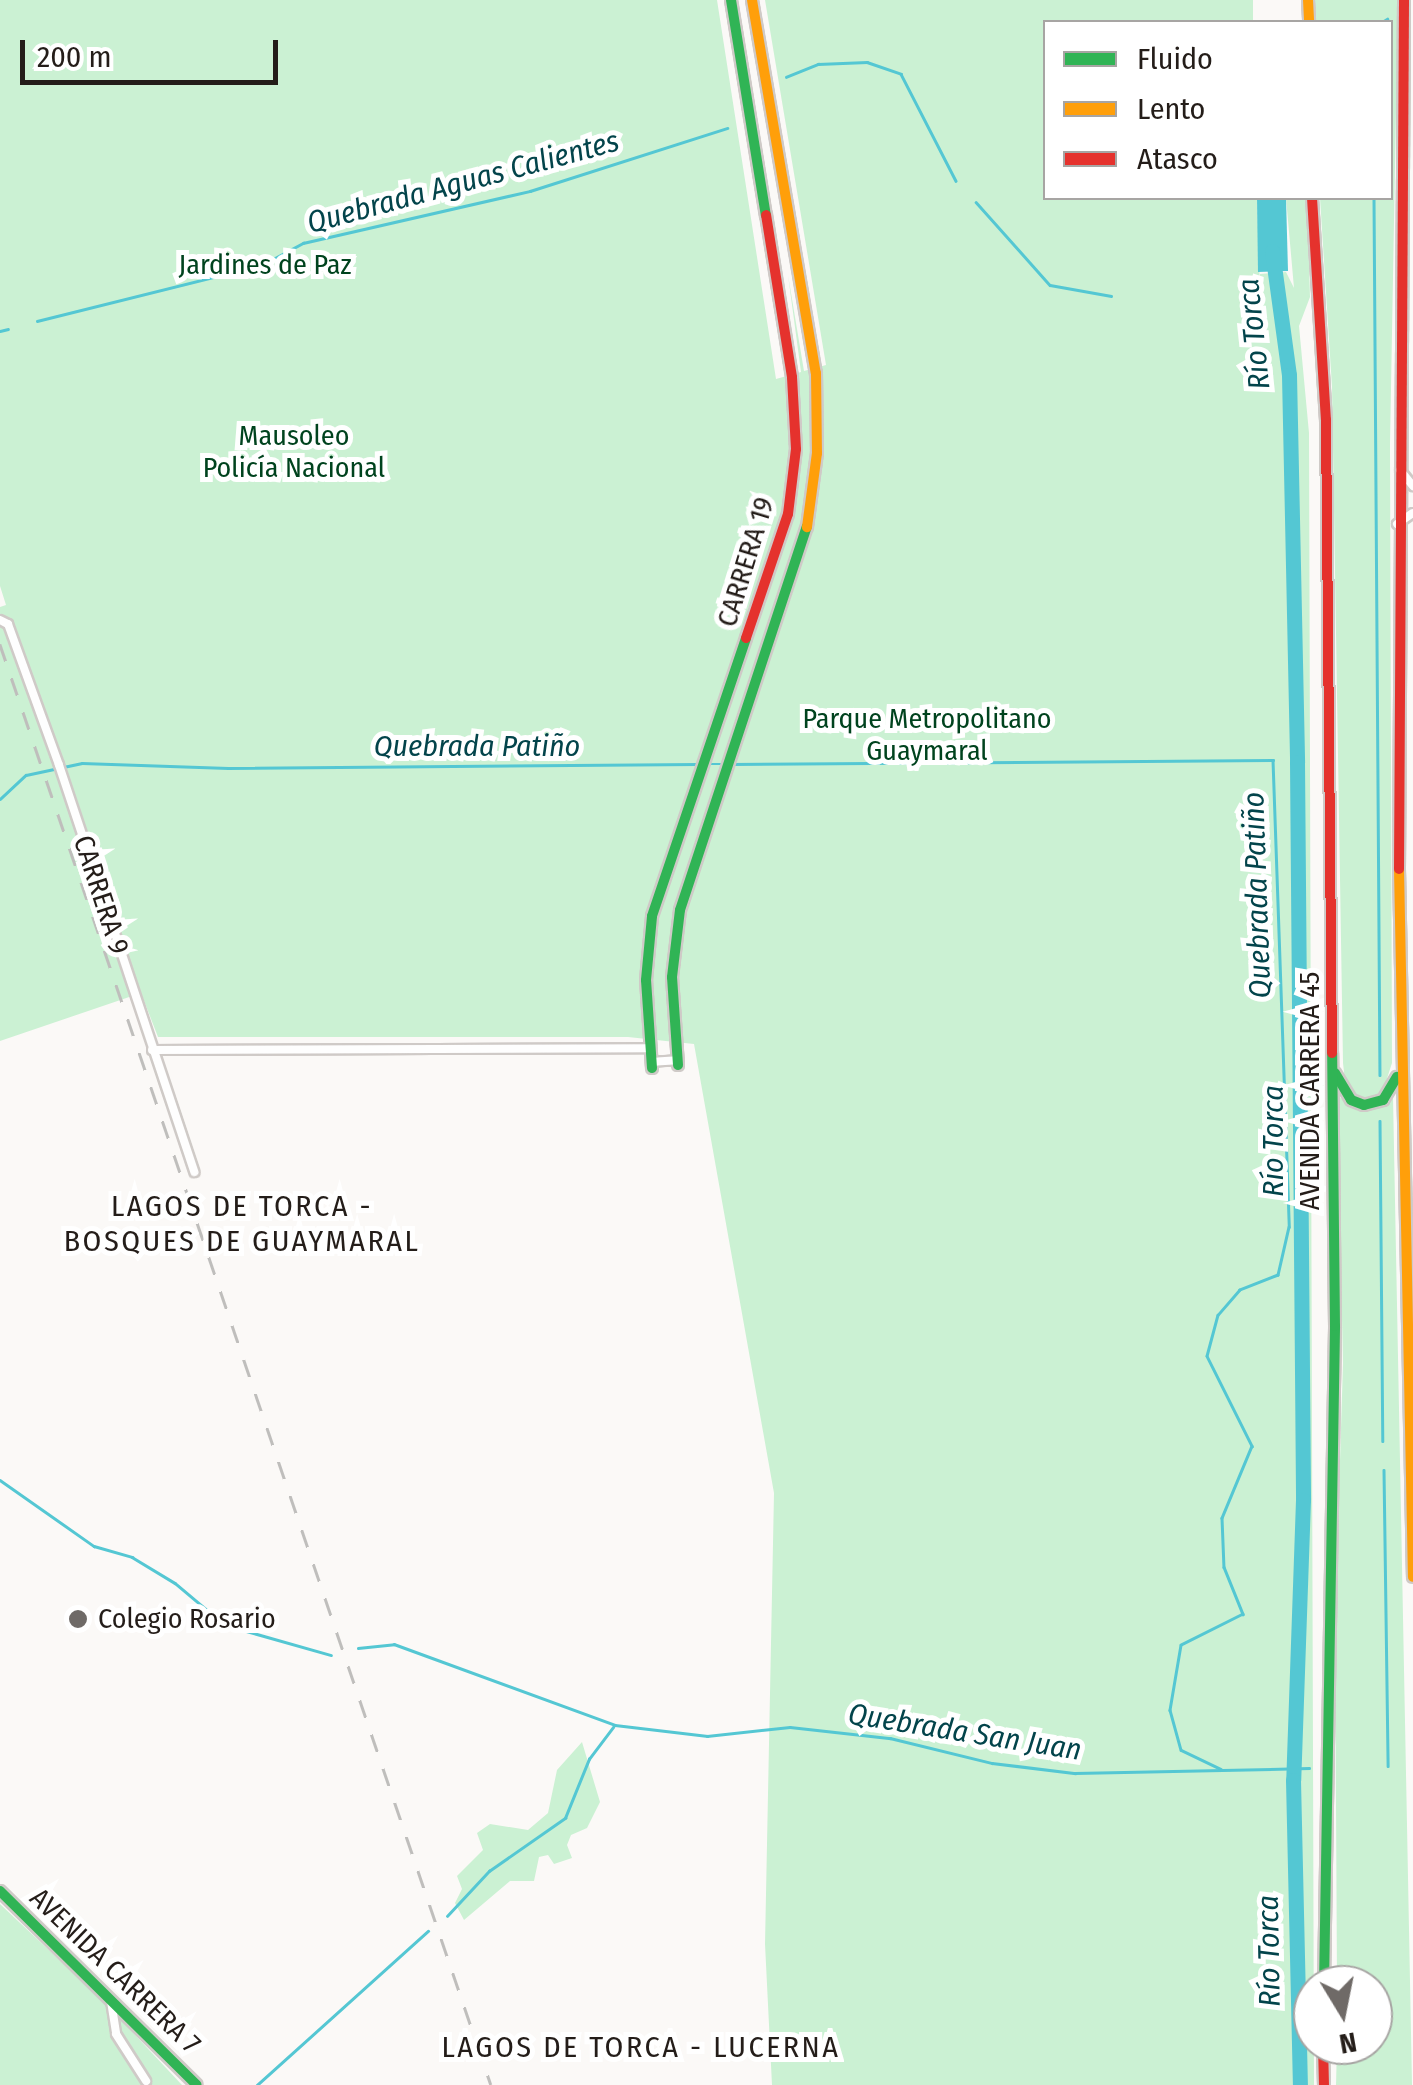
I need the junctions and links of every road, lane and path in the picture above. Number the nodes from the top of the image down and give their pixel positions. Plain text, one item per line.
1 (731, 0) edge
2 (752, 0) edge
3 (1406, 0) edge
4 (1312, 200) edge
5 (1397, 465) junction
6 (1413, 486) edge
7 (1413, 512) edge
8 (1398, 524) junction
9 (2, 620) edge
10 (649, 1048) junction
11 (152, 1050) junction
12 (678, 1062) joint
13 (652, 1065) joint
14 (1400, 1066) junction
15 (1332, 1068) junction
16 (194, 1172) dead end
17 (1410, 1456) edge
18 (1413, 1577) edge
19 (0, 1891) edge
20 (1324, 1965) edge
21 (111, 1996) junction
22 (146, 2081) dead end
23 (197, 2085) edge

1 - 10 main road, CARRERA 19
2 - 12 main road, CARRERA 19
3 - 5 main road
4 - 15 main road, AVENIDA CARRERA 45
5 - 6 street
5 - 8 main road
7 - 8 street
8 - 14 main road
9 - 11 street, CARRERA 9
10 - 11 street
10 - 13 main road, CARRERA 19
11 - 16 street, CARRERA 9
12 - 13 street
14 - 15 main road
14 - 17 main road
15 - 20 main road, AVENIDA CARRERA 45
17 - 18 main road
19 - 21 main road, AVENIDA CARRERA 7
21 - 22 street
21 - 23 main road, AVENIDA CARRERA 7

